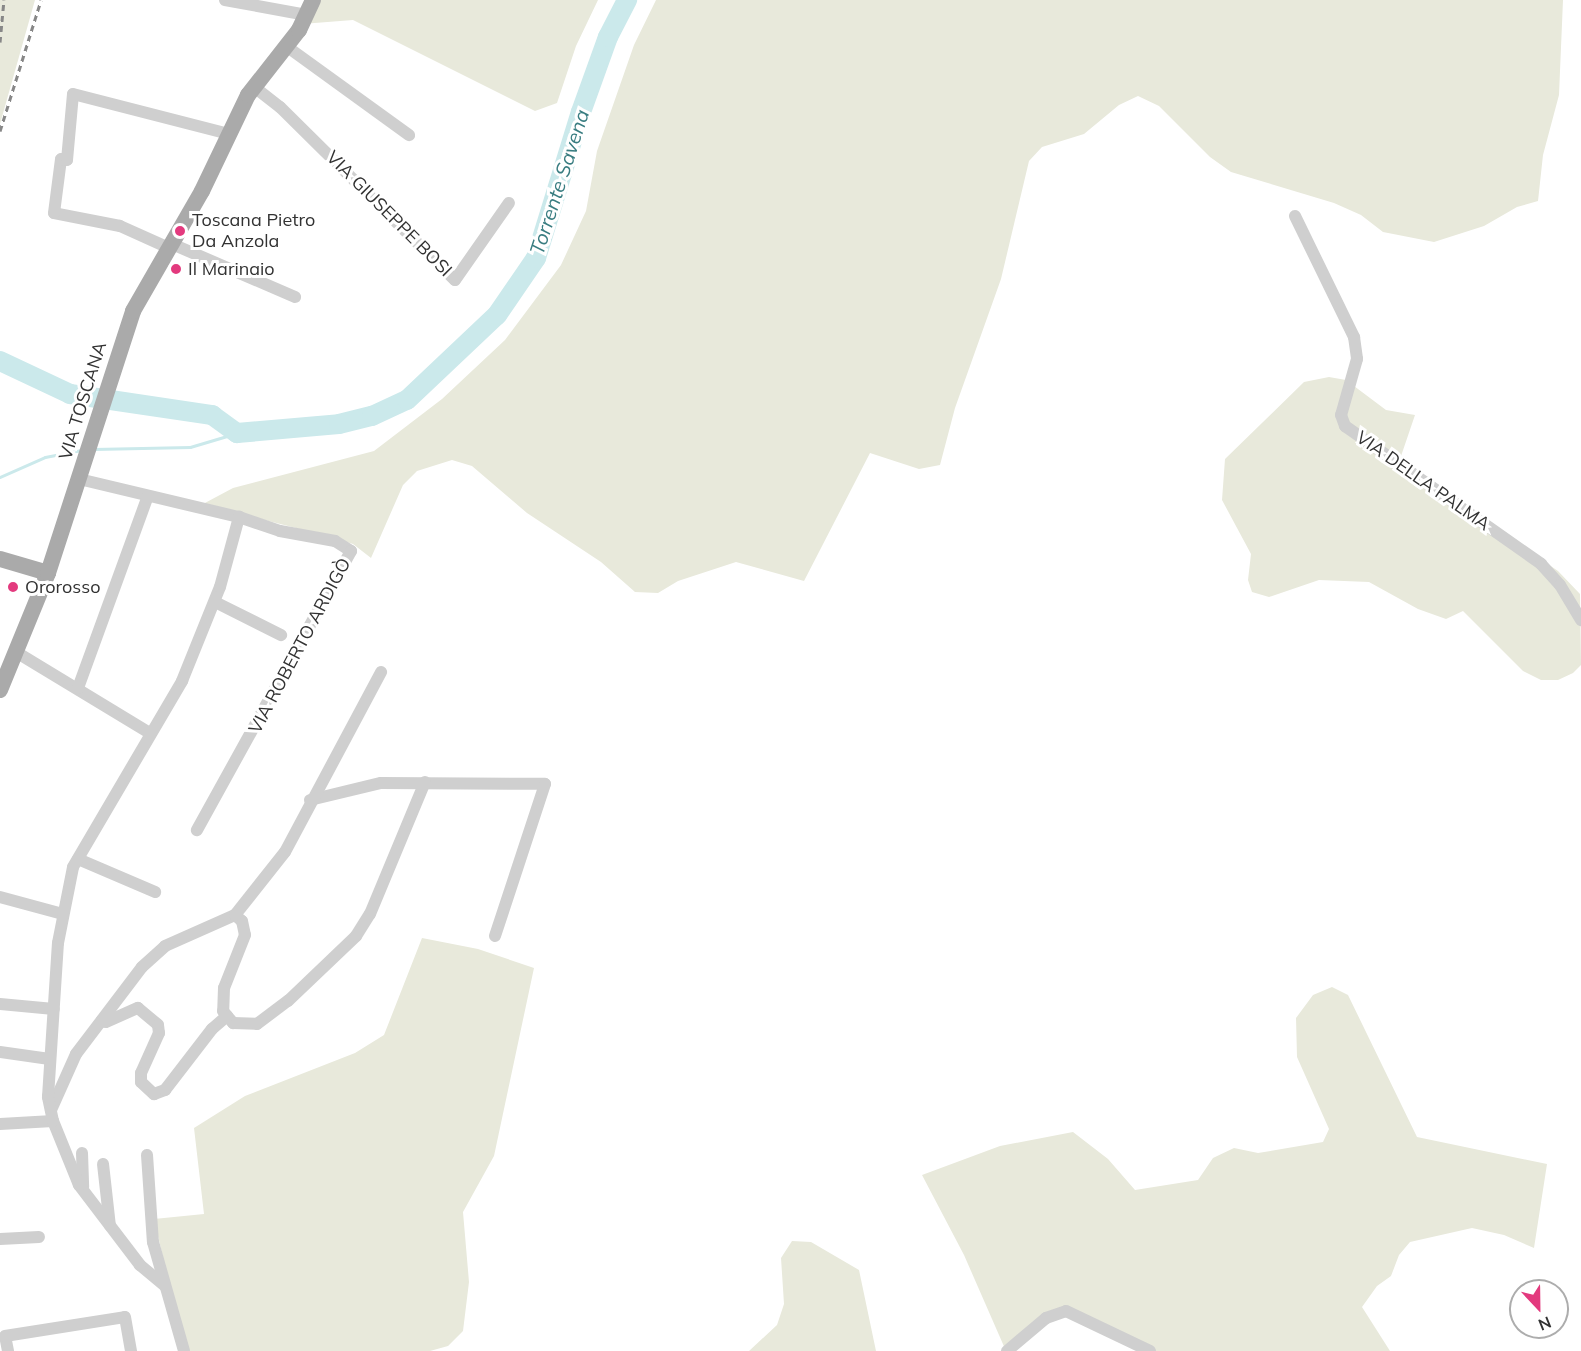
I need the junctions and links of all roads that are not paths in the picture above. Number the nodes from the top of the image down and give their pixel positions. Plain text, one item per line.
1 (225, 0) edge
2 (310, 8) edge
3 (286, 46) junction
4 (254, 86) junction
5 (229, 134) junction
6 (409, 135) dead end
7 (509, 202) dead end
8 (1295, 216) dead end
9 (170, 246) junction
10 (296, 297) dead end
11 (82, 471) junction
12 (148, 496) junction
13 (239, 517) junction
14 (0, 559) edge
15 (48, 573) junction
16 (215, 602) junction
17 (1581, 620) edge
18 (281, 634) dead end
19 (16, 651) junction
20 (381, 672) dead end
21 (78, 688) junction
22 (0, 690) edge
23 (150, 733) junction
24 (425, 783) junction
25 (310, 800) junction
26 (197, 830) dead end
27 (78, 860) junction
28 (155, 892) dead end
29 (0, 897) edge
30 (63, 914) junction
31 (235, 915) junction
32 (495, 936) dead end
33 (0, 1004) edge
34 (54, 1009) junction
35 (227, 1016) junction
36 (102, 1020) junction
37 (0, 1052) edge
38 (50, 1059) junction
39 (52, 1115) junction
40 (0, 1124) edge
41 (82, 1153) dead end
42 (147, 1155) dead end
43 (103, 1164) dead end
44 (83, 1191) junction
45 (111, 1227) junction
46 (39, 1237) dead end
47 (0, 1239) edge
48 (165, 1286) junction
49 (8, 1351) edge
50 (131, 1351) edge
51 (184, 1351) edge
52 (1007, 1351) edge
53 (1150, 1351) edge

1 - 2 street
2 - 3 main road, VIA TOSCANA
3 - 4 main road, VIA TOSCANA
3 - 6 street
4 - 5 main road, VIA TOSCANA
4 - 7 street, VIA GIUSEPPE BOSI
5 - 9 main road, VIA TOSCANA
5 - 9 street
8 - 17 street, VIA DELLA PALMA
9 - 10 street
9 - 11 main road, VIA TOSCANA
11 - 12 street, VIA ROBERTO ARDIGÒ
11 - 15 main road, VIA TOSCANA
12 - 13 street, VIA ROBERTO ARDIGÒ
12 - 21 street
13 - 16 street
13 - 26 street, VIA ROBERTO ARDIGÒ
14 - 15 main road
15 - 19 main road, VIA TOSCANA
16 - 18 street
16 - 23 street
19 - 21 street
19 - 22 main road, VIA TOSCANA
20 - 25 street
21 - 23 street
23 - 27 street
24 - 25 street
24 - 32 street
24 - 35 street
25 - 31 street
27 - 28 street
27 - 30 street
29 - 30 street
30 - 34 street
31 - 35 street
31 - 36 street
33 - 34 street
34 - 38 street
35 - 36 street
36 - 39 street
37 - 38 street
38 - 39 street
39 - 40 street
39 - 44 street
41 - 44 street
42 - 48 street
43 - 45 street
44 - 45 street
45 - 48 street
46 - 47 street
48 - 51 street
49 - 50 street
52 - 53 street

